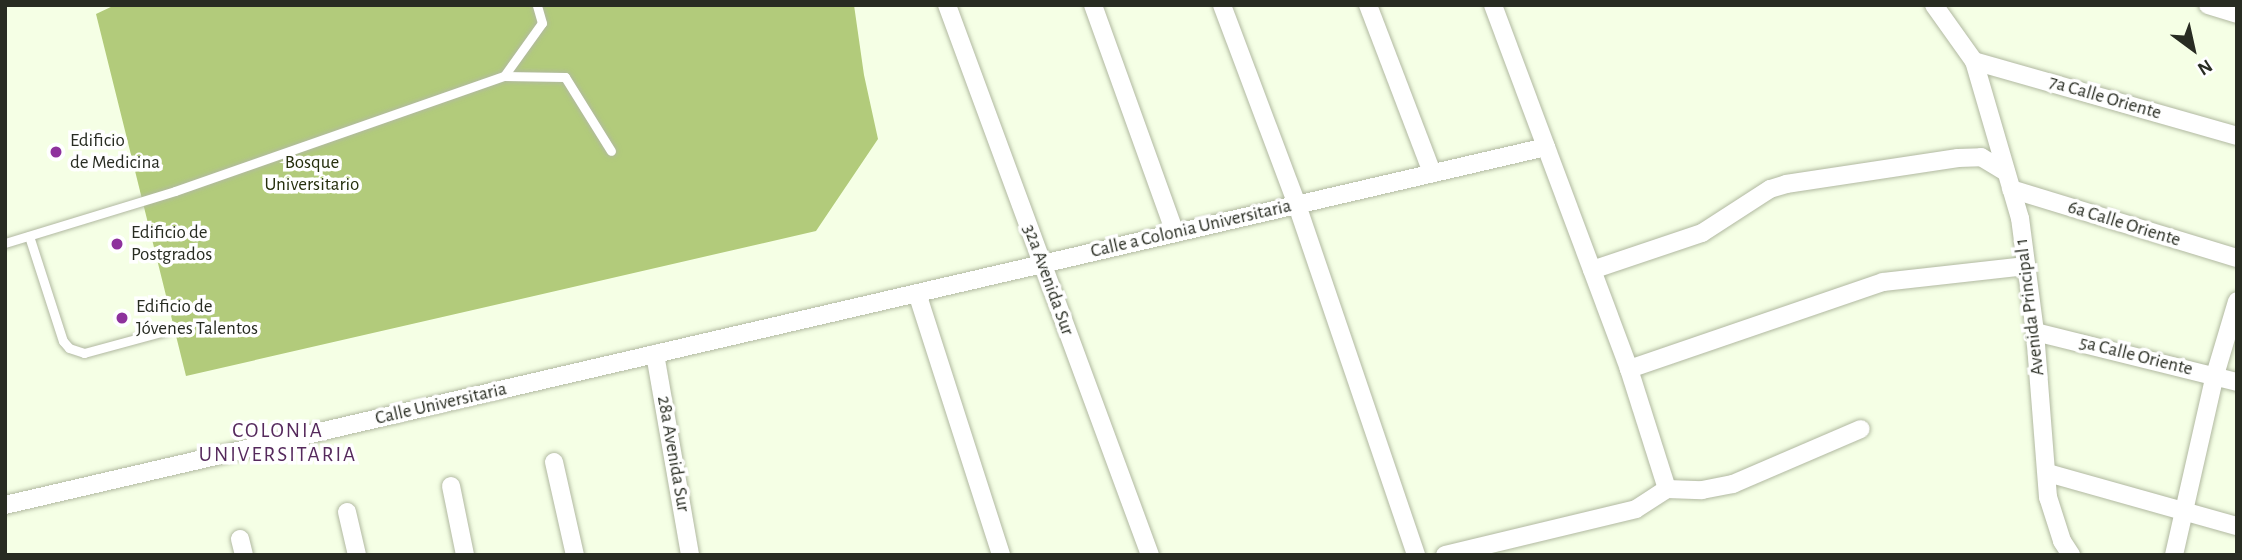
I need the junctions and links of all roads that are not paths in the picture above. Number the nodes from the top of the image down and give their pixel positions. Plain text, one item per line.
1 (537, 5) edge
2 (947, 5) edge
3 (1093, 5) edge
4 (1222, 5) edge
5 (1368, 5) edge
6 (1493, 5) edge
7 (1934, 5) edge
8 (2208, 5) edge
9 (2230, 10) edge
10 (1974, 61) junction
11 (504, 76) junction
12 (2237, 136) edge
13 (1546, 147) junction
14 (611, 150) dead end
15 (1432, 173) junction
16 (2009, 181) junction
17 (1297, 205) junction
18 (1175, 233) junction
19 (29, 236) junction
20 (5, 243) edge
21 (2237, 258) edge
22 (1042, 264) junction
23 (2026, 265) junction
24 (1592, 270) junction
25 (917, 293) junction
26 (2237, 301) edge
27 (836, 311) joint
28 (165, 331) dead end
29 (2035, 332) junction
30 (654, 354) junction
31 (1629, 369) junction
32 (2215, 375) junction
33 (2237, 382) edge
34 (1861, 429) dead end
35 (554, 462) dead end
36 (2048, 472) junction
37 (451, 486) dead end
38 (1668, 489) junction
39 (5, 505) edge
40 (347, 512) dead end
41 (2184, 513) junction
42 (2237, 526) edge
43 (357, 555) edge
44 (465, 555) edge
45 (575, 555) edge
46 (691, 555) edge
47 (1001, 555) edge
48 (1150, 555) edge
49 (1416, 555) edge
50 (1445, 555) edge
51 (2071, 555) edge
52 (2174, 555) edge

1 - 11 lane
2 - 22 street, 32a Avenida Sur
3 - 18 street
4 - 17 street
5 - 15 street
6 - 13 street
7 - 10 street, Avenida Principal 1
8 - 9 street
10 - 12 street, 7a Calle Oriente
10 - 16 street, Avenida Principal 1
11 - 14 lane
11 - 19 lane
13 - 15 street, Calle a Colonia Universitaria
13 - 24 street
15 - 17 street, Calle a Colonia Universitaria
16 - 21 street, 6a Calle Oriente
16 - 23 street, Avenida Principal 1
16 - 24 street, 6a Calle Oriente
17 - 18 street, Calle a Colonia Universitaria
17 - 49 street
18 - 22 street, Calle a Colonia Universitaria
19 - 20 lane
19 - 28 lane
22 - 25 street, Calle a Colonia Universitaria
22 - 48 street, 32a Avenida Sur
23 - 29 street, Avenida Principal 1
23 - 31 street
24 - 31 street
25 - 27 street, Calle a Colonia Universitaria
25 - 47 street
26 - 32 street
27 - 30 street, Calle Universitaria
29 - 32 street, 5a Calle Oriente
29 - 36 street, Avenida Principal 1
30 - 39 street, Calle Universitaria
30 - 46 street, 28a Avenida Sur
31 - 38 street
32 - 33 street, 5a Calle Oriente
32 - 41 street
34 - 38 street
35 - 45 street
36 - 41 street
36 - 51 street, Avenida Principal 1
37 - 44 street
38 - 50 street
40 - 43 street
41 - 42 street
41 - 52 street

